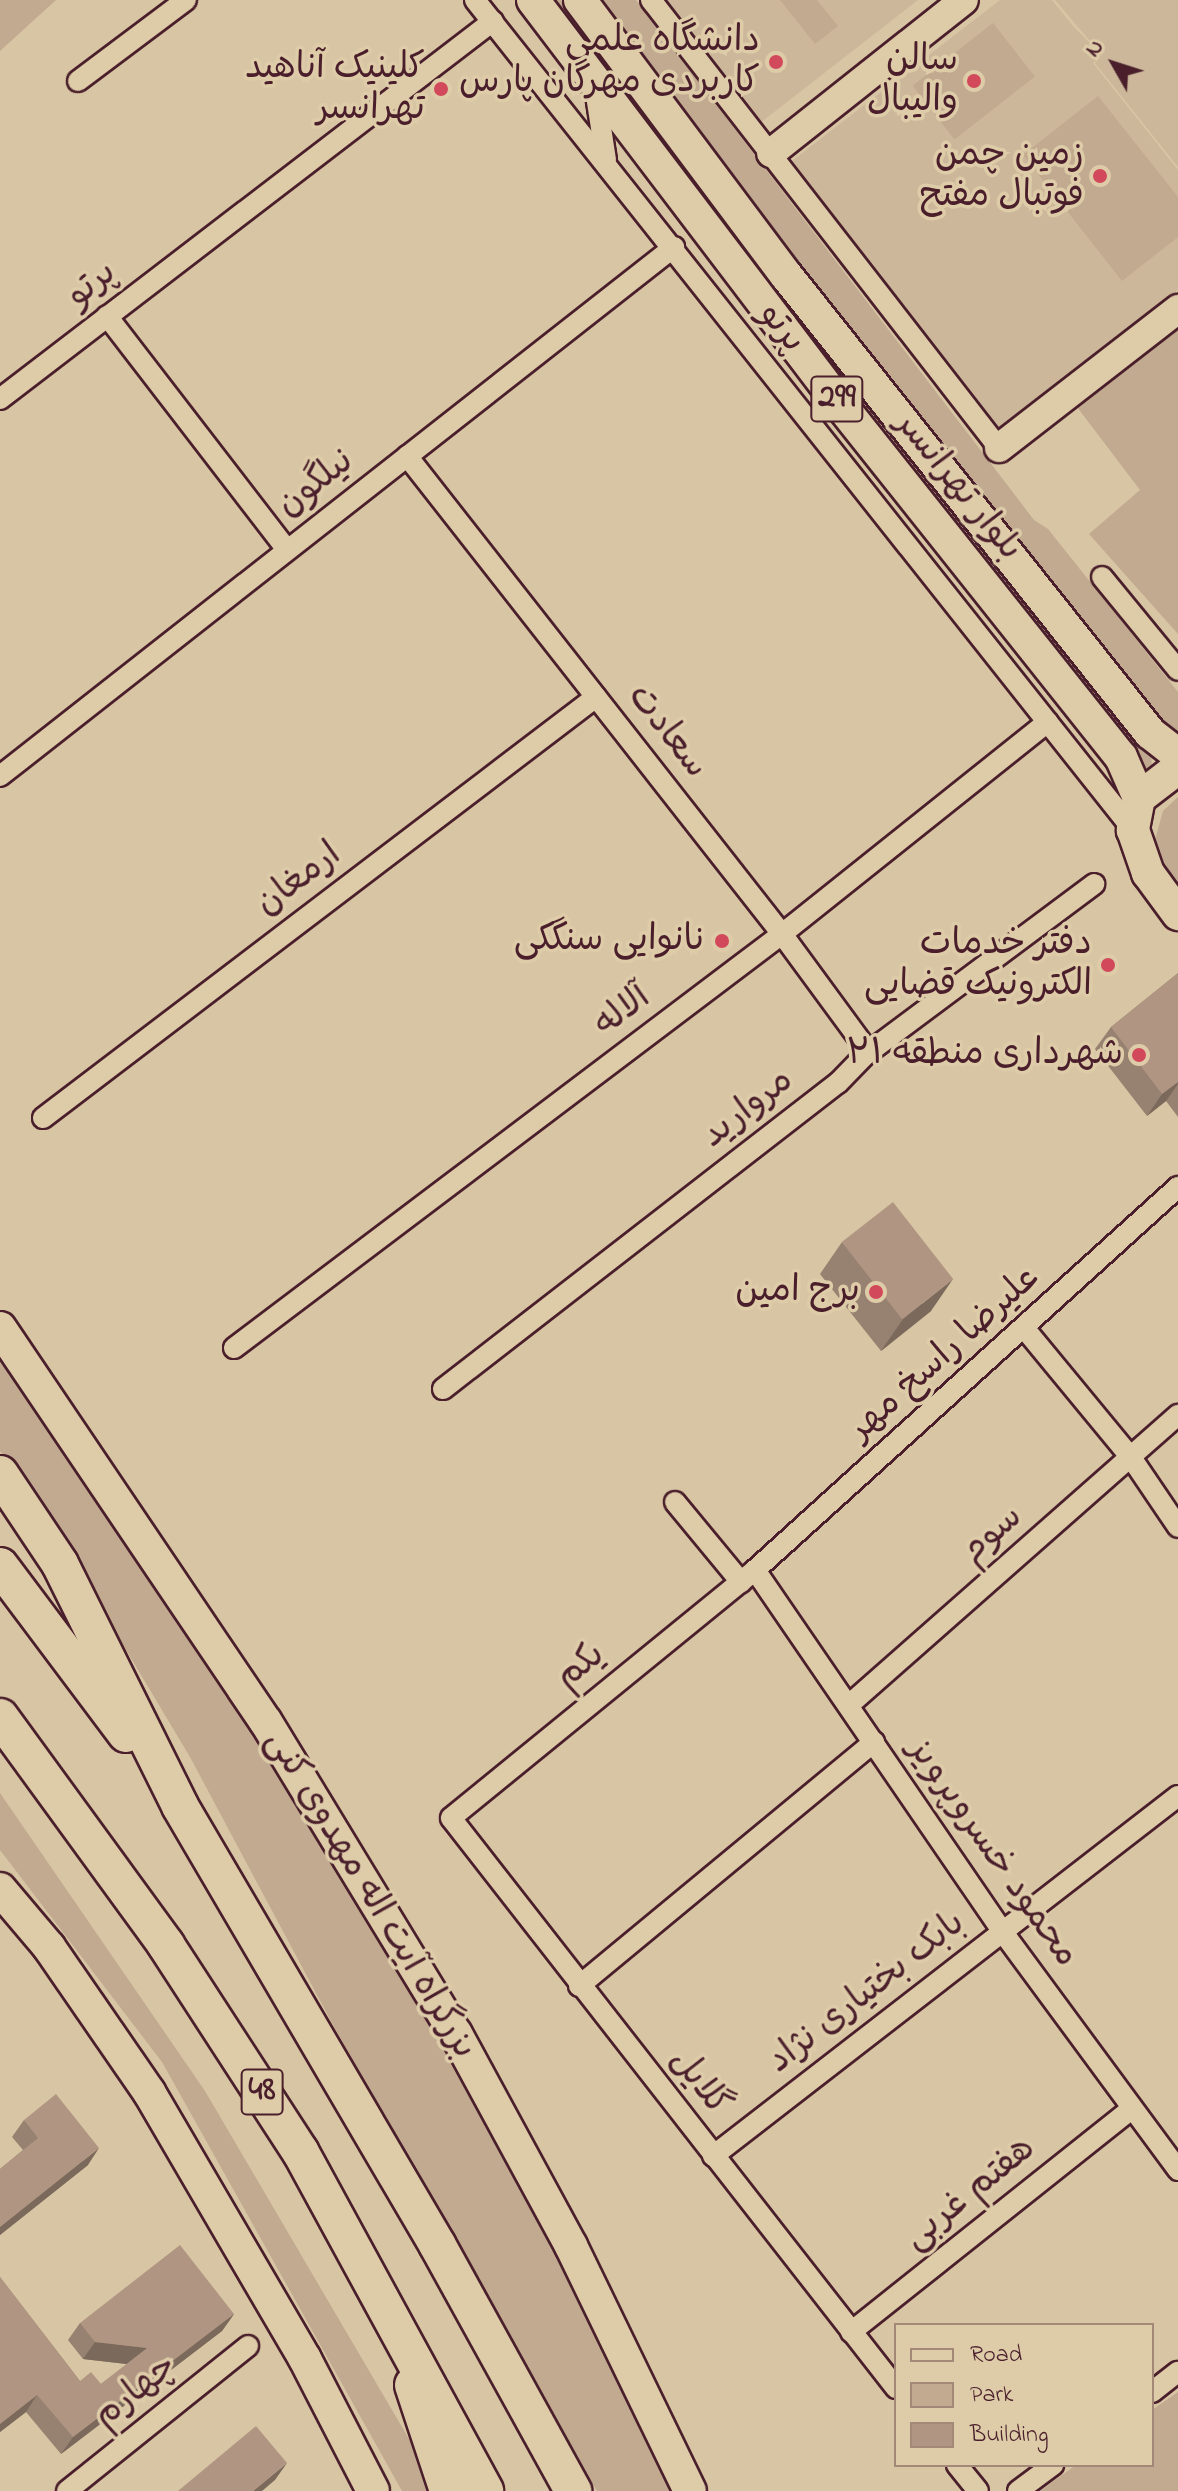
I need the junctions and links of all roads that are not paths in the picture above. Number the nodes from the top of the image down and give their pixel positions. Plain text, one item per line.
1 (186, 0) edge
2 (475, 0) edge
3 (533, 0) edge
4 (580, 0) edge
5 (651, 0) edge
6 (964, 0) edge
7 (493, 21) junction
8 (78, 81) dead end
9 (594, 81) junction
10 (771, 153) junction
11 (606, 160) junction
12 (674, 247) junction
13 (1178, 309) edge
14 (107, 316) junction
15 (0, 399) edge
16 (999, 448) joint
17 (407, 456) junction
18 (287, 550) junction
19 (1102, 577) dead end
20 (1178, 670) edge
21 (596, 697) junction
22 (1048, 722) junction
23 (1178, 755) edge
24 (1178, 768) edge
25 (0, 776) edge
26 (1139, 798) junction
27 (1133, 830) junction
28 (1094, 884) dead end
29 (1178, 914) edge
30 (782, 934) junction
31 (865, 1055) junction
32 (43, 1118) dead end
33 (1178, 1187) edge
34 (0, 1328) edge
35 (1025, 1329) junction
36 (234, 1348) dead end
37 (443, 1389) dead end
38 (1178, 1415) edge
39 (1132, 1459) junction
40 (0, 1474) edge
41 (675, 1502) dead end
42 (1178, 1527) edge
43 (0, 1566) edge
44 (748, 1576) junction
45 (849, 1705) junction
46 (0, 1717) edge
47 (874, 1742) junction
48 (1178, 1796) edge
49 (180, 1806) junction
50 (451, 1818) joint
51 (0, 1889) edge
52 (1002, 1931) junction
53 (579, 1986) junction
54 (1131, 2109) junction
55 (713, 2156) junction
56 (1177, 2168) edge
57 (851, 2332) junction
58 (402, 2333) junction
59 (248, 2346) dead end
60 (1178, 2372) edge
61 (894, 2386) edge
62 (1154, 2390) edge
63 (959, 2467) edge
64 (1050, 2467) edge
65 (67, 2491) edge
66 (373, 2491) edge
67 (448, 2491) edge
68 (485, 2491) edge
69 (573, 2491) edge
70 (690, 2491) edge
71 (978, 2491) edge
72 (1018, 2491) edge

1 - 8 street
2 - 7 street, پرتو
3 - 9 main road, بلوار تهرانسر / 299
4 - 23 main road, بلوار تهرانسر / 299
5 - 10 street
6 - 10 street
7 - 11 street, پرتو
7 - 14 street, پرتو
9 - 11 street
9 - 26 main road, بلوار تهرانسر / 299
10 - 16 street
11 - 12 street, پرتو
12 - 17 street, نیلگون
12 - 22 street, پرتو
13 - 16 street
14 - 15 street, پرتو
14 - 18 street
17 - 18 street, نیلگون
17 - 21 street, سعادت
18 - 25 street, نیلگون
19 - 20 street
21 - 30 street, سعادت
21 - 32 street, ارمغان
22 - 27 street, پرتو
22 - 30 street, آلاله
24 - 26 main road
26 - 27 main road
27 - 29 main road
28 - 31 street, مروارید
30 - 31 street, سعادت
30 - 36 street, آلاله
31 - 37 street, مروارید
33 - 35 street, علیرضا راسخ مهر
34 - 70 main road, بزرگراه آیت اله مهدوی کنی
35 - 39 street
35 - 44 street, علیرضا راسخ مهر
38 - 39 street, سوم
39 - 42 street
39 - 45 street, سوم
40 - 49 highway
41 - 44 street, محمود خسروپرویز
43 - 49 highway, 48
44 - 45 street, محمود خسروپرویز
44 - 50 street, یکم
45 - 47 street, محمود خسروپرویز
46 - 58 highway, 48
47 - 52 street, محمود خسروپرویز
47 - 53 street
48 - 52 street, بابک بختیاری نژاد
49 - 69 highway, 48
50 - 53 street, گلایل
51 - 66 main road
52 - 54 street, محمود خسروپرویز
52 - 55 street, بابک بختیاری نژاد
53 - 55 street, گلایل
54 - 56 street, محمود خسروپرویز
54 - 57 street, هفتم غربی
55 - 57 street, گلایل
57 - 61 street, گلایل
58 - 67 highway
58 - 68 highway, 48
59 - 65 street, چهارم
60 - 62 street
63 - 71 street
64 - 72 street

